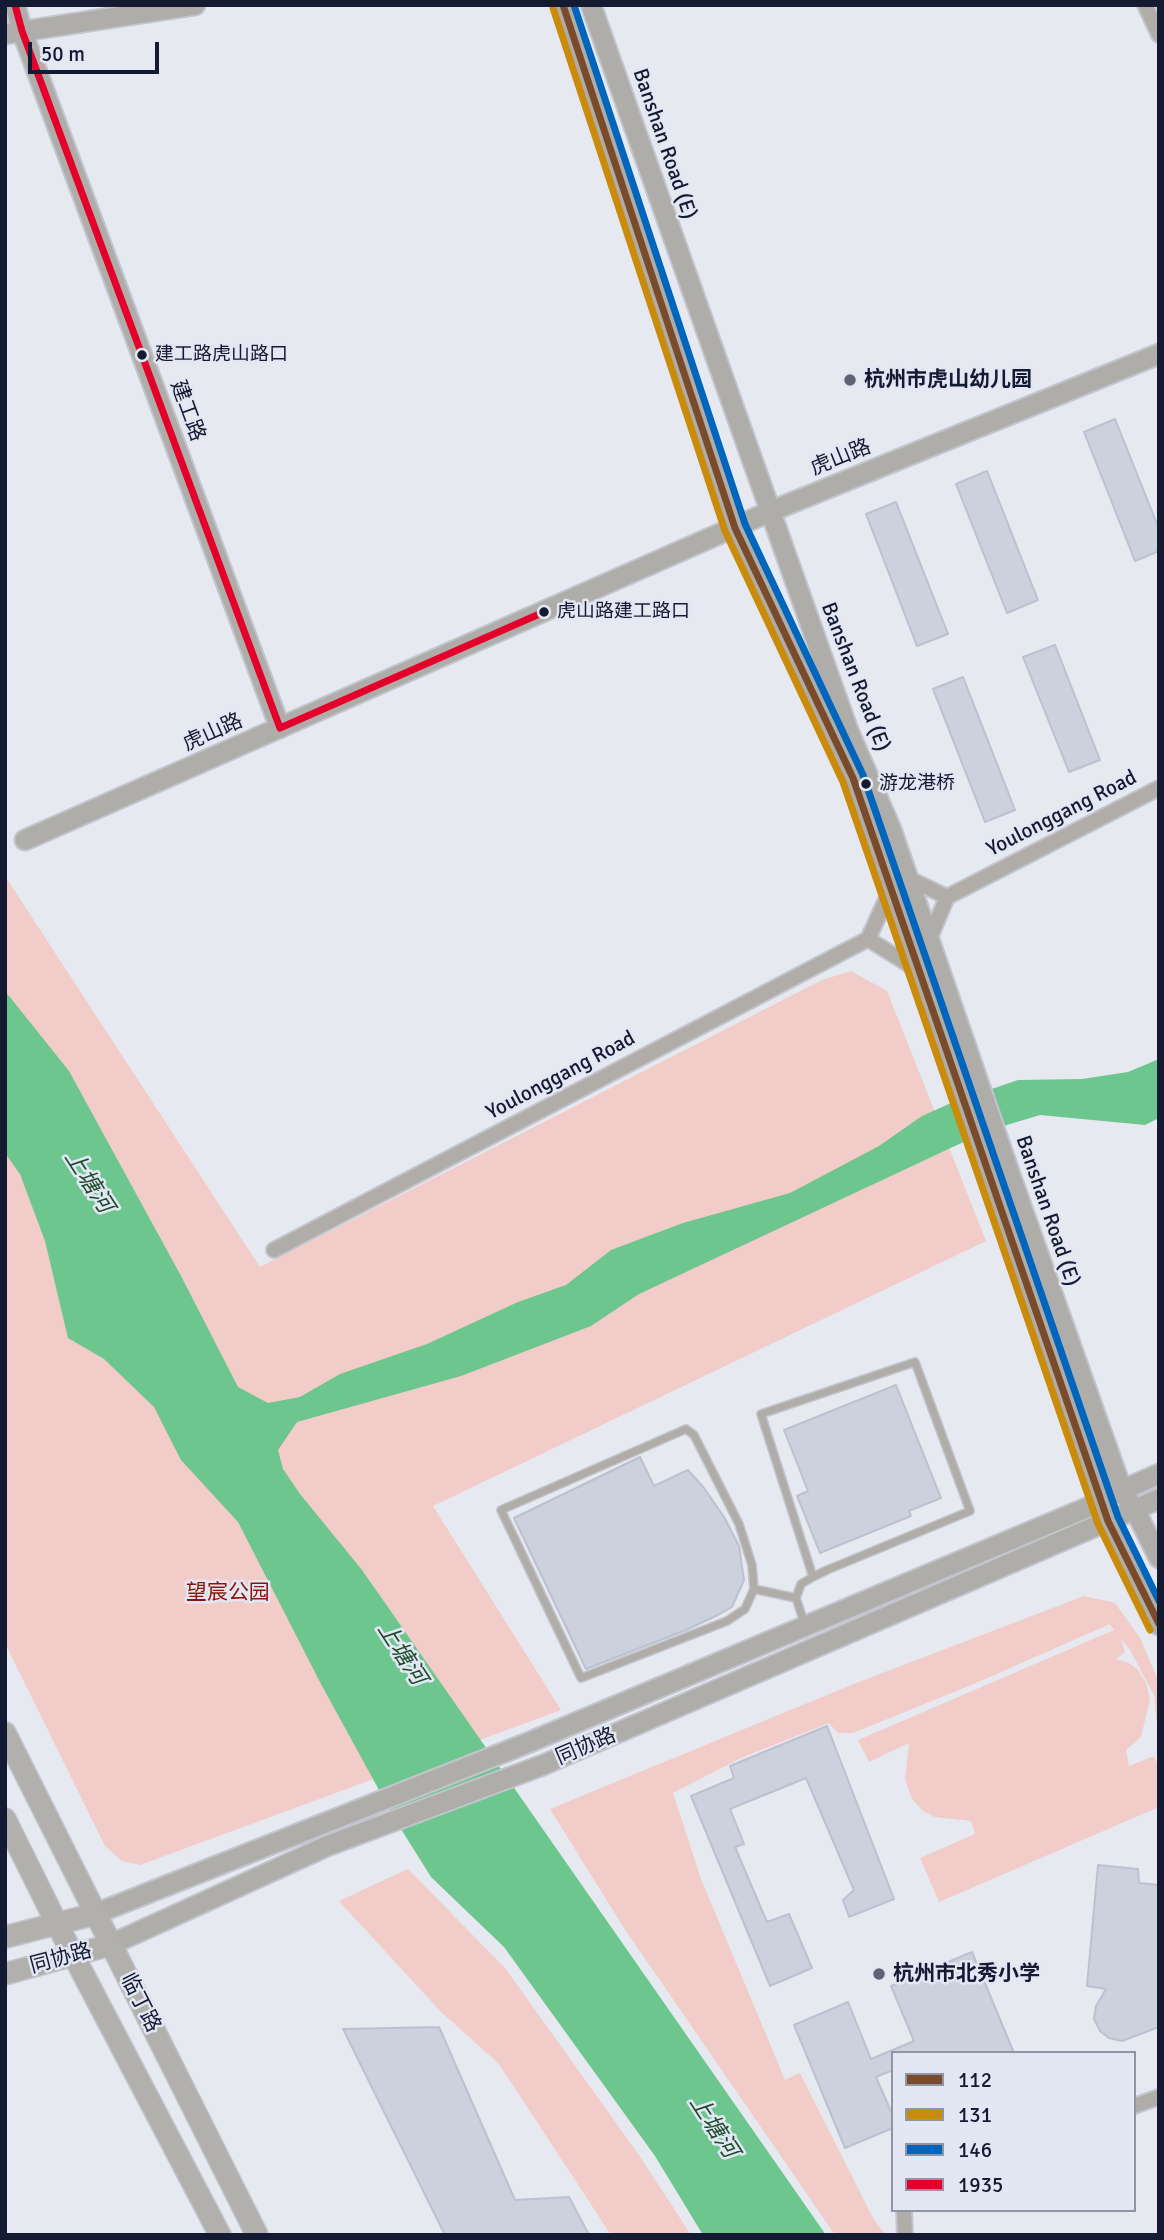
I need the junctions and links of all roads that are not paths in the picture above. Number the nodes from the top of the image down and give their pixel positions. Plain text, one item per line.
1 (15, 5) edge
2 (195, 5) edge
3 (563, 5) edge
4 (591, 5) edge
5 (1145, 5) edge
6 (14, 32) edge
7 (1159, 36) edge
8 (1159, 354) edge
9 (769, 512) junction
10 (735, 528) junction
11 (280, 729) junction
12 (1159, 788) edge
13 (25, 841) dead end
14 (908, 878) junction
15 (891, 889) junction
16 (947, 897) junction
17 (867, 939) junction
18 (929, 940) junction
19 (919, 971) junction
20 (274, 1250) dead end
21 (1159, 1475) edge
22 (1122, 1490) junction
23 (1159, 1499) edge
24 (1103, 1501) junction
25 (1135, 1510) junction
26 (1108, 1521) junction
27 (1159, 1558) edge
28 (813, 1577) junction
29 (754, 1589) junction
30 (796, 1598) junction
31 (1159, 1625) edge
32 (806, 1627) junction
33 (5, 1733) edge
34 (5, 1819) edge
35 (96, 1914) junction
36 (57, 1924) junction
37 (5, 1937) edge
38 (110, 1945) junction
39 (75, 1955) junction
40 (5, 1974) edge
41 (1159, 2097) edge
42 (1136, 2105) edge
43 (904, 2212) edge
44 (220, 2235) edge
45 (257, 2235) edge
46 (905, 2235) edge

1 - 6 main road, 建工路
2 - 6 main road
3 - 10 main road, Banshan Road (E)
4 - 9 main road, Banshan Road (E)
5 - 7 street
6 - 11 main road, 建工路
8 - 9 main road, 虎山路
9 - 10 main road, 虎山路
9 - 14 main road, Banshan Road (E)
10 - 11 main road, 虎山路
10 - 15 main road, Banshan Road (E)
11 - 13 main road, 虎山路
12 - 16 street, Youlonggang Road
14 - 16 street
14 - 18 main road, Banshan Road (E)
15 - 17 street
15 - 19 main road, Banshan Road (E)
16 - 18 street
17 - 19 street
17 - 20 street, Youlonggang Road
18 - 22 main road, Banshan Road (E)
19 - 24 main road, Banshan Road (E)
21 - 22 main road, 同协路
22 - 24 main road, 同协路
22 - 25 main road, Banshan Road (E)
23 - 25 main road, 同协路
24 - 26 main road, Banshan Road (E)
24 - 32 main road, 同协路
25 - 26 main road, 同协路
25 - 27 main road, Banshan Road (E)
26 - 31 main road, Banshan Road (E)
26 - 38 main road, 同协路
28 - 28 lane
28 - 30 lane
29 - 29 lane
29 - 30 lane
30 - 32 lane
32 - 35 main road, 同协路
33 - 35 main road, 临丁路
34 - 36 main road, 临丁路
35 - 36 main road, 同协路
35 - 38 main road, 临丁路
36 - 37 main road, 同协路
36 - 39 main road, 临丁路
38 - 39 main road, 同协路
38 - 45 main road, 临丁路
39 - 40 main road, 同协路
39 - 44 main road, 临丁路
41 - 42 street
43 - 46 street

